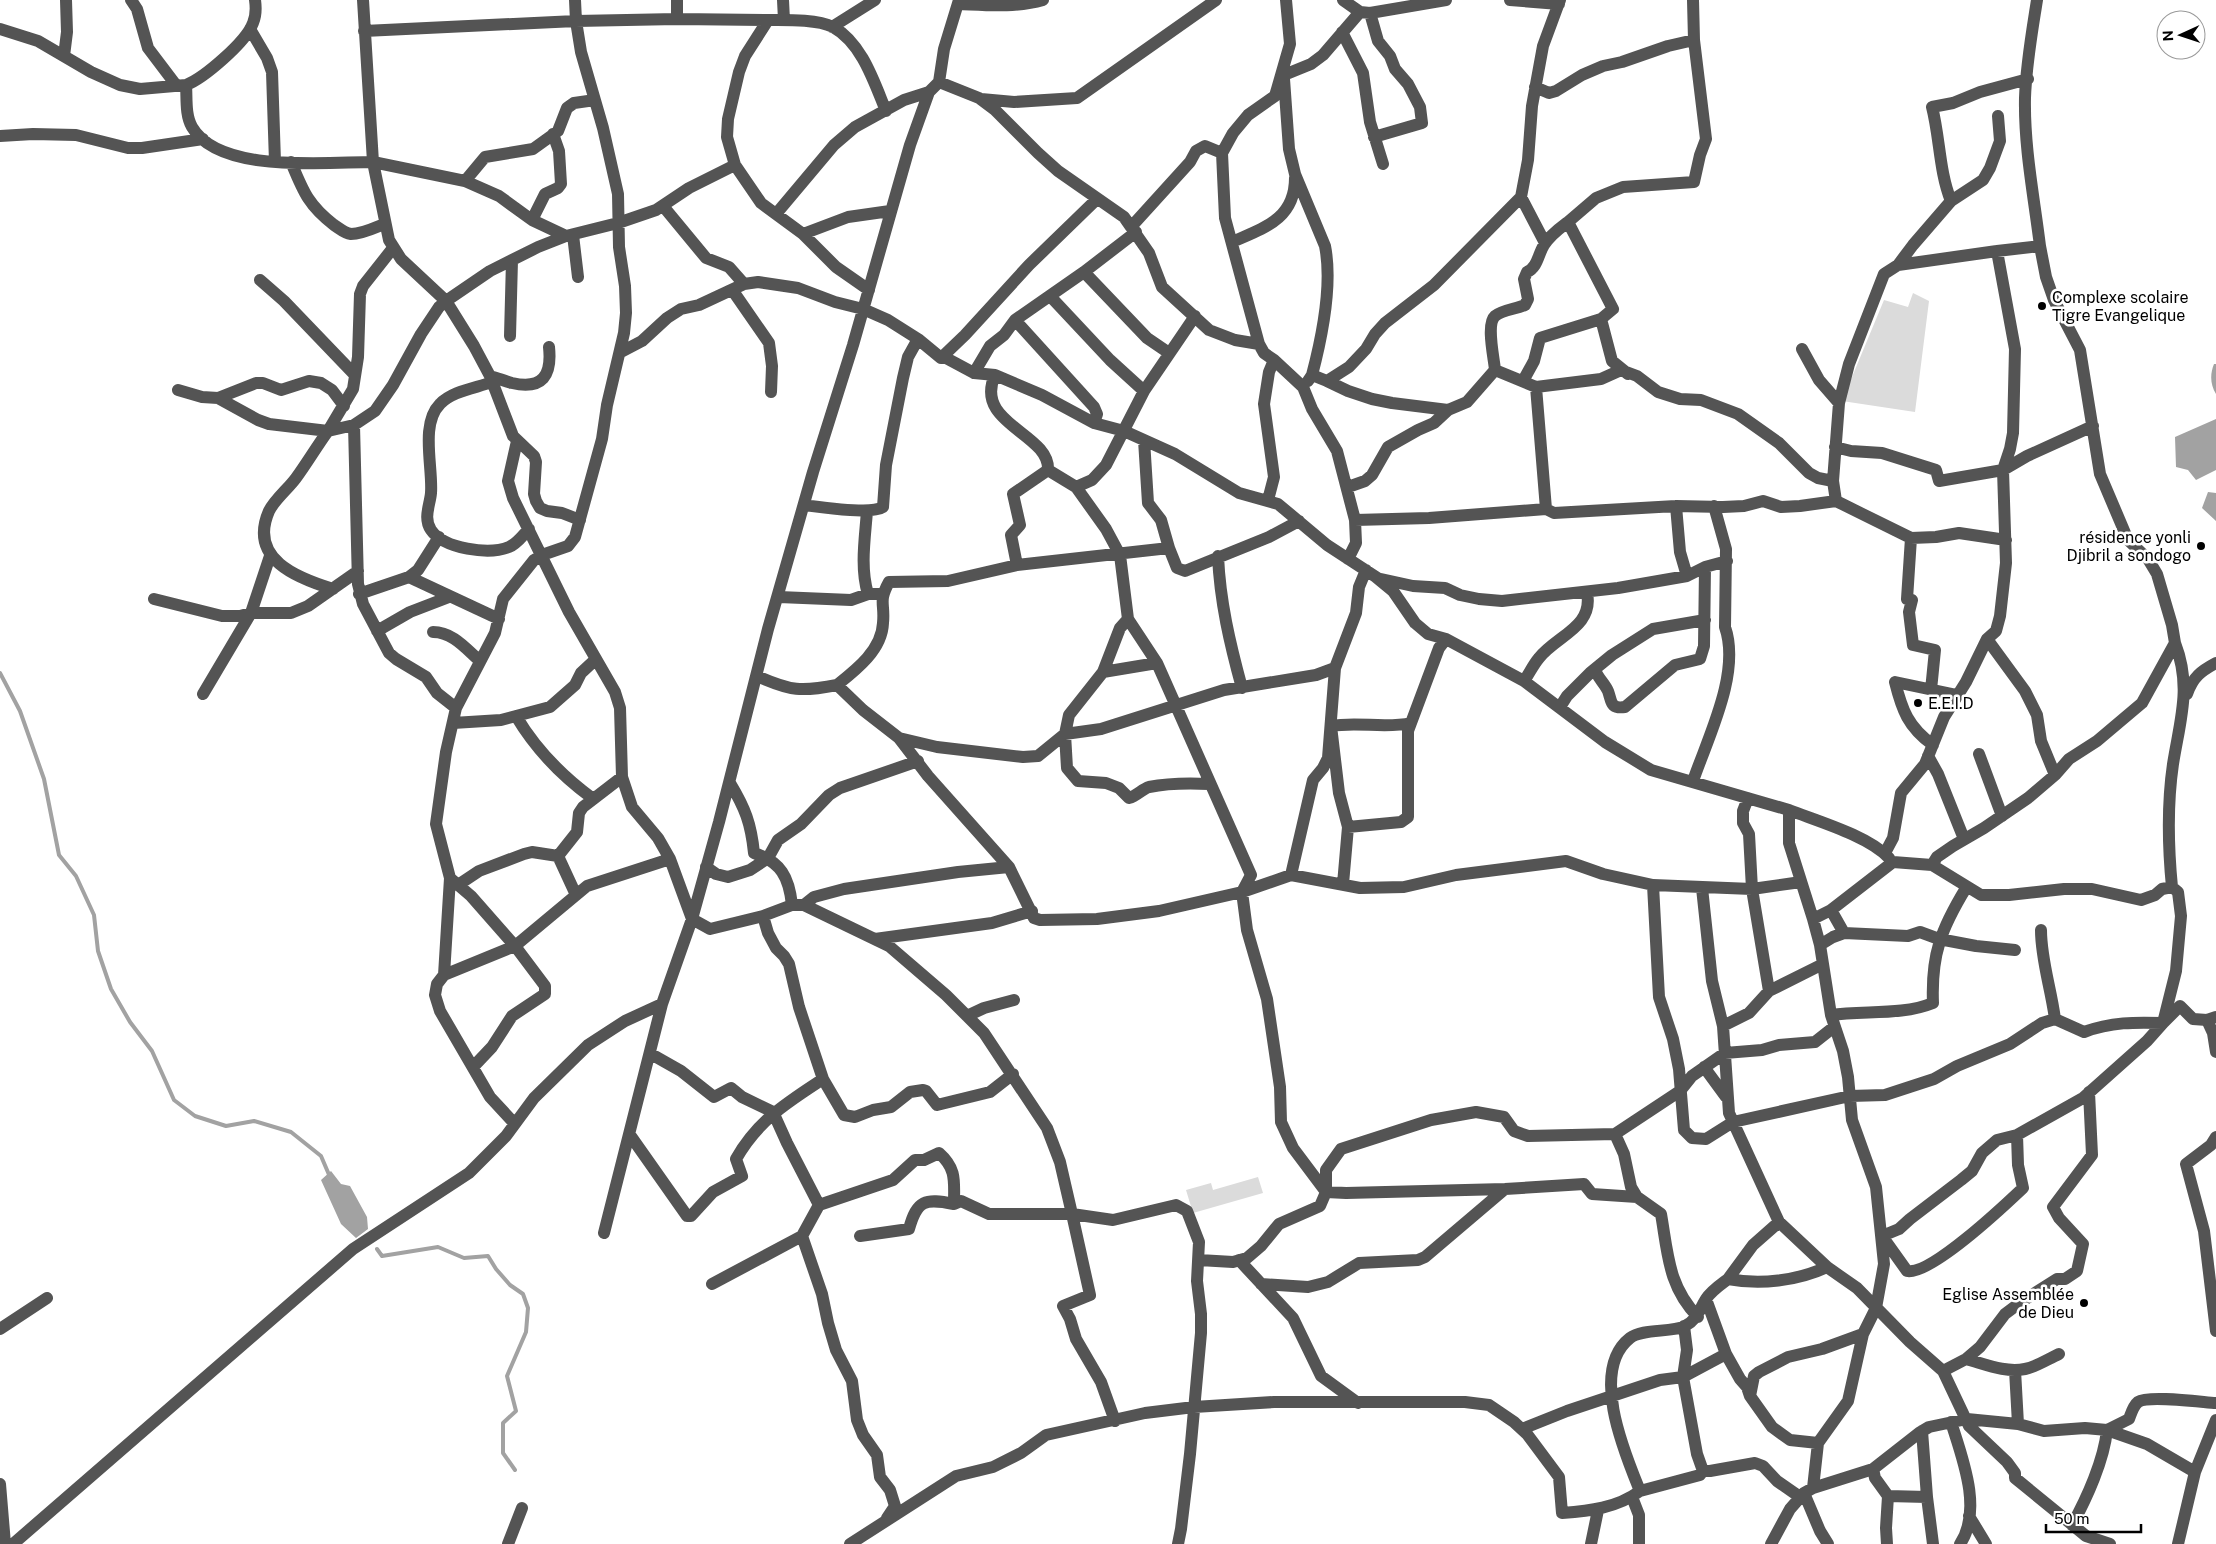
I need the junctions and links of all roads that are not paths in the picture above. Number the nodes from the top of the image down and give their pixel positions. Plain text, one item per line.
1 (66, 0) edge
2 (130, 0) edge
3 (255, 0) edge
4 (364, 0) edge
5 (575, 0) edge
6 (677, 0) edge
7 (783, 0) edge
8 (875, 0) edge
9 (1043, 0) edge
10 (1216, 0) edge
11 (1286, 0) edge
12 (1343, 0) edge
13 (1446, 0) edge
14 (1510, 0) edge
15 (1693, 0) edge
16 (2038, 0) edge
17 (958, 2) edge
18 (1560, 2) edge
19 (1365, 12) junction
20 (677, 18) junction
21 (768, 20) junction
22 (784, 20) junction
23 (576, 21) junction
24 (832, 26) junction
25 (0, 29) edge
26 (250, 29) junction
27 (364, 31) junction
28 (1342, 32) junction
29 (1694, 40) junction
30 (64, 56) junction
31 (1284, 72) junction
32 (2028, 79) junction
33 (939, 82) junction
34 (181, 85) junction
35 (1535, 88) junction
36 (929, 92) junction
37 (979, 98) junction
38 (595, 100) junction
39 (886, 111) junction
40 (1998, 116) dead end
41 (553, 134) junction
42 (0, 136) edge
43 (1374, 137) junction
44 (203, 139) junction
45 (1222, 152) junction
46 (275, 162) junction
47 (291, 162) junction
48 (373, 162) junction
49 (1383, 164) dead end
50 (735, 165) junction
51 (1295, 174) junction
52 (465, 181) junction
53 (1521, 197) junction
54 (1097, 199) junction
55 (1951, 200) junction
56 (664, 206) junction
57 (890, 211) junction
58 (776, 214) junction
59 (532, 220) junction
60 (1568, 222) junction
61 (618, 223) junction
62 (384, 224) junction
63 (1134, 230) junction
64 (803, 234) junction
65 (570, 235) junction
66 (1232, 242) junction
67 (1545, 243) junction
68 (2040, 246) junction
69 (393, 248) junction
70 (1997, 250) junction
71 (512, 260) junction
72 (1898, 265) junction
73 (1084, 272) junction
74 (578, 277) dead end
75 (260, 280) dead end
76 (738, 288) junction
77 (869, 290) junction
78 (1050, 296) junction
79 (446, 300) junction
80 (863, 309) junction
81 (1195, 316) junction
82 (1601, 319) junction
83 (1015, 320) junction
84 (510, 336) dead end
85 (918, 339) junction
86 (1259, 344) junction
87 (549, 347) dead end
88 (1802, 349) dead end
89 (620, 352) junction
90 (1169, 353) junction
91 (941, 358) junction
92 (1274, 360) junction
93 (1496, 370) junction
94 (974, 373) junction
95 (995, 374) junction
96 (1628, 374) junction
97 (356, 375) junction
98 (1312, 375) junction
99 (491, 379) junction
100 (1327, 381) junction
101 (1523, 381) junction
102 (1303, 387) junction
103 (1536, 387) junction
104 (178, 390) dead end
105 (1144, 391) junction
106 (771, 392) dead end
107 (218, 398) junction
108 (1839, 403) junction
109 (344, 406) junction
110 (1448, 410) junction
111 (1094, 423) junction
112 (354, 425) junction
113 (2093, 426) junction
114 (328, 431) junction
115 (1124, 431) junction
116 (517, 440) junction
117 (1144, 440) junction
118 (1835, 447) junction
119 (1048, 470) junction
120 (2003, 470) junction
121 (1833, 480) junction
122 (1348, 487) junction
123 (1076, 488) junction
124 (1268, 500) junction
125 (1836, 501) junction
126 (804, 505) junction
127 (1676, 506) junction
128 (1714, 506) junction
129 (1546, 509) junction
130 (867, 511) junction
131 (580, 520) junction
132 (1299, 520) junction
133 (1355, 520) junction
134 (529, 529) junction
135 (439, 537) junction
136 (1912, 538) junction
137 (2006, 540) junction
138 (1169, 548) junction
139 (542, 555) junction
140 (1120, 555) junction
141 (270, 556) junction
142 (1218, 556) junction
143 (1348, 559) junction
144 (1727, 561) junction
145 (1017, 565) junction
146 (1705, 567) junction
147 (358, 571) junction
148 (1371, 574) junction
149 (1687, 576) junction
150 (409, 577) junction
151 (334, 589) junction
152 (1586, 593) junction
153 (359, 594) junction
154 (868, 594) junction
155 (882, 594) junction
156 (449, 597) junction
157 (779, 597) junction
158 (154, 598) dead end
159 (251, 613) junction
160 (499, 619) junction
161 (1128, 619) junction
162 (1705, 620) junction
163 (377, 631) junction
164 (433, 632) dead end
165 (1446, 639) junction
166 (1987, 639) junction
167 (2175, 643) junction
168 (594, 660) junction
169 (480, 661) junction
170 (1157, 663) junction
171 (2216, 663) edge
172 (1335, 668) junction
173 (1595, 670) junction
174 (1103, 672) junction
175 (757, 676) junction
176 (1524, 682) junction
177 (837, 685) junction
178 (1242, 688) junction
179 (1931, 690) junction
180 (203, 694) dead end
181 (1957, 695) junction
182 (2184, 703) junction
183 (1175, 705) junction
184 (1560, 707) junction
185 (456, 708) junction
186 (516, 716) junction
187 (452, 723) junction
188 (1411, 723) junction
189 (1331, 726) junction
190 (1065, 734) junction
191 (900, 738) junction
192 (1930, 750) junction
193 (1980, 754) dead end
194 (918, 761) junction
195 (2055, 775) junction
196 (622, 777) junction
197 (1693, 781) junction
198 (730, 783) junction
199 (1209, 784) junction
200 (592, 798) junction
201 (1748, 798) junction
202 (1789, 810) junction
203 (2002, 816) junction
204 (1348, 827) junction
205 (1964, 839) junction
206 (558, 856) junction
207 (1889, 857) junction
208 (768, 858) junction
209 (670, 859) junction
210 (1932, 865) junction
211 (706, 867) junction
212 (1009, 867) junction
213 (1291, 875) junction
214 (454, 881) junction
215 (1801, 882) junction
216 (1342, 884) junction
217 (1653, 885) junction
218 (2172, 887) junction
219 (1702, 888) junction
220 (1966, 888) junction
221 (1752, 889) junction
222 (1242, 892) junction
223 (576, 895) junction
224 (798, 905) junction
225 (1831, 910) junction
226 (1032, 911) junction
227 (763, 916) junction
228 (692, 919) junction
229 (1813, 919) junction
230 (2041, 930) dead end
231 (1844, 933) junction
232 (875, 939) junction
233 (1939, 939) junction
234 (1820, 945) junction
235 (515, 946) junction
236 (2015, 950) dead end
237 (1823, 964) junction
238 (444, 975) junction
239 (1769, 991) junction
240 (1014, 1000) dead end
241 (662, 1004) junction
242 (967, 1016) junction
243 (2212, 1018) edge
244 (2056, 1019) junction
245 (1833, 1021) junction
246 (2163, 1023) junction
247 (1723, 1026) junction
248 (2216, 1052) edge
249 (1725, 1053) junction
250 (651, 1054) junction
251 (474, 1066) junction
252 (1704, 1067) junction
253 (1013, 1074) junction
254 (823, 1079) junction
255 (1680, 1091) junction
256 (2089, 1092) junction
257 (1850, 1096) junction
258 (1727, 1100) junction
259 (773, 1112) junction
260 (1733, 1122) junction
261 (514, 1123) junction
262 (1615, 1134) junction
263 (630, 1135) junction
264 (2017, 1135) junction
265 (2216, 1137) edge
266 (1505, 1189) junction
267 (1326, 1192) junction
268 (1637, 1197) junction
269 (954, 1204) junction
270 (819, 1205) junction
271 (1072, 1214) junction
272 (1779, 1222) junction
273 (604, 1233) dead end
274 (802, 1236) junction
275 (860, 1236) dead end
276 (1882, 1236) junction
277 (1199, 1260) junction
278 (1239, 1260) junction
279 (1827, 1267) junction
280 (1728, 1280) junction
281 (712, 1284) dead end
282 (1261, 1284) junction
283 (47, 1298) dead end
284 (1706, 1299) junction
285 (1876, 1308) junction
286 (1698, 1316) junction
287 (1684, 1326) junction
288 (0, 1329) edge
289 (2216, 1330) edge
290 (1863, 1334) junction
291 (1726, 1354) junction
292 (2058, 1354) dead end
293 (1966, 1359) junction
294 (2015, 1370) junction
295 (1943, 1371) junction
296 (1683, 1377) junction
297 (1613, 1396) junction
298 (1750, 1396) junction
299 (1358, 1403) junction
300 (2216, 1403) edge
301 (1194, 1407) junction
302 (1967, 1419) junction
303 (2216, 1420) edge
304 (1115, 1421) junction
305 (1951, 1422) junction
306 (2018, 1424) junction
307 (1522, 1429) junction
308 (2107, 1430) junction
309 (1922, 1431) junction
310 (1818, 1443) junction
311 (1874, 1469) junction
312 (1703, 1471) junction
313 (2195, 1472) junction
314 (0, 1484) edge
315 (1806, 1493) junction
316 (1636, 1494) junction
317 (1888, 1496) junction
318 (1927, 1497) junction
319 (522, 1508) dead end
320 (1598, 1510) junction
321 (1970, 1516) junction
322 (886, 1520) junction
323 (2072, 1524) junction
324 (5, 1544) edge
325 (14, 1544) edge
326 (508, 1544) edge
327 (850, 1544) edge
328 (1178, 1544) edge
329 (1591, 1544) edge
330 (1639, 1544) edge
331 (1771, 1544) edge
332 (1828, 1544) edge
333 (1887, 1544) edge
334 (1933, 1544) edge
335 (1960, 1544) edge
336 (1986, 1544) edge
337 (2110, 1544) edge
338 (2178, 1544) edge

1 - 30 street
2 - 34 street
3 - 26 street
4 - 27 street
5 - 23 street
6 - 20 street
7 - 22 street
8 - 24 street
9 - 17 street
10 - 37 street
11 - 31 street
12 - 19 street
13 - 19 street
14 - 18 street
15 - 29 street
16 - 32 street
17 - 33 street
18 - 35 street
19 - 28 street
19 - 43 street
20 - 21 street
20 - 23 street
21 - 22 street
21 - 50 street
22 - 24 street
23 - 27 street
23 - 38 street
24 - 39 street
25 - 30 street
26 - 34 street
26 - 46 street
27 - 48 street
28 - 31 street
28 - 43 street
29 - 35 street
29 - 60 street
30 - 34 street
31 - 45 street
31 - 51 street
32 - 55 street
32 - 68 street
33 - 36 street
33 - 37 street
34 - 44 street
35 - 53 street
36 - 39 street
36 - 57 street
37 - 54 street
38 - 41 street
38 - 61 street
39 - 58 street
40 - 55 street
41 - 52 street
41 - 59 street
42 - 44 street
43 - 49 street
44 - 46 street
45 - 63 street
45 - 66 street
46 - 47 street
47 - 48 street
47 - 62 street
48 - 52 street
48 - 62 street
50 - 56 street
50 - 58 street
51 - 66 street
51 - 98 street
52 - 59 street
53 - 67 street
53 - 100 street
54 - 63 street
54 - 91 street
55 - 72 street
56 - 61 street
56 - 76 street
57 - 64 street
57 - 77 street
58 - 64 street
59 - 65 street
60 - 67 street
60 - 82 street
61 - 65 street
61 - 89 street
62 - 69 street
63 - 73 street
63 - 81 street
64 - 77 street
65 - 71 street
65 - 74 street
66 - 86 street
67 - 93 street
68 - 70 street
68 - 113 street
69 - 79 street
69 - 97 street
70 - 72 street
70 - 120 street
71 - 79 street
71 - 84 street
72 - 108 street
73 - 78 street
73 - 90 street
75 - 97 street
76 - 80 street
76 - 89 street
76 - 106 street
77 - 80 street
78 - 83 street
78 - 105 street
79 - 99 street
79 - 112 street
80 - 85 street
80 - 126 street
81 - 86 street
81 - 90 street
82 - 96 street
82 - 101 street
83 - 94 street
83 - 111 street
85 - 91 street
85 - 130 street
86 - 92 street
87 - 99 street
88 - 108 street
89 - 131 street
90 - 105 street
91 - 94 street
92 - 102 street
92 - 124 street
93 - 101 street
93 - 110 street
94 - 95 street
95 - 111 street
95 - 119 street
96 - 103 street
96 - 121 street
97 - 109 street
98 - 100 street
98 - 102 street
99 - 116 street
99 - 135 street
100 - 110 street
101 - 103 street
102 - 122 street
103 - 129 street
104 - 107 street
105 - 115 street
107 - 109 street
107 - 114 street
108 - 118 street
109 - 114 street
110 - 122 street
111 - 115 street
112 - 114 street
112 - 147 street
113 - 120 street
113 - 167 street
114 - 141 street
115 - 117 street
115 - 123 street
116 - 131 street
116 - 134 street
117 - 124 street
117 - 138 street
118 - 120 street
118 - 121 street
119 - 123 street
119 - 145 street
120 - 137 street
121 - 125 street
122 - 133 street
123 - 140 street
124 - 132 street
125 - 128 street
125 - 136 street
126 - 130 street
126 - 157 street
127 - 128 street
127 - 129 street
127 - 149 street
128 - 144 street
129 - 133 street
130 - 154 street
131 - 139 street
132 - 142 street
132 - 143 street
133 - 143 street
134 - 135 street
134 - 139 street
135 - 150 street
136 - 137 street
136 - 179 street
137 - 166 street
138 - 140 street
138 - 142 street
139 - 160 street
139 - 168 street
140 - 145 street
140 - 161 street
141 - 151 street
141 - 159 street
142 - 178 street
143 - 148 street
144 - 146 street
144 - 197 street
145 - 155 street
146 - 149 street
146 - 162 street
147 - 151 street
147 - 153 street
148 - 152 street
148 - 165 street
148 - 172 street
149 - 152 street
150 - 153 street
150 - 156 street
151 - 159 street
152 - 176 street
153 - 163 street
154 - 155 street
154 - 157 street
155 - 177 street
156 - 160 street
156 - 163 street
157 - 175 street
158 - 159 street
159 - 180 street
160 - 169 street
161 - 170 street
161 - 174 street
162 - 173 street
162 - 173 street
163 - 185 street
164 - 169 street
165 - 176 street
165 - 188 street
166 - 181 street
166 - 195 street
167 - 182 street
167 - 195 street
168 - 186 street
168 - 196 street
169 - 185 street
170 - 174 street
170 - 183 street
171 - 182 street
172 - 178 street
172 - 189 street
173 - 184 street
174 - 190 street
175 - 177 street
175 - 198 street
176 - 184 street
177 - 191 street
178 - 183 street
179 - 181 street
179 - 192 street
181 - 192 street
182 - 218 street
183 - 190 street
183 - 199 street
184 - 197 street
185 - 187 street
186 - 187 street
186 - 200 street
187 - 214 street
188 - 189 street
188 - 204 street
189 - 204 street
189 - 213 street
190 - 191 street
190 - 199 street
191 - 194 street
192 - 205 street
192 - 207 street
193 - 203 street
194 - 208 street
194 - 212 street
195 - 203 street
196 - 200 street
196 - 209 street
197 - 201 street
198 - 208 street
198 - 211 street
199 - 222 street
200 - 206 street
201 - 202 street
201 - 221 street
202 - 207 street
202 - 215 street
203 - 205 street
204 - 216 street
205 - 210 street
206 - 214 street
206 - 223 street
207 - 210 street
207 - 225 street
208 - 211 street
208 - 224 street
209 - 223 street
209 - 228 street
210 - 220 street
211 - 228 street
212 - 224 street
212 - 226 street
213 - 216 street
213 - 222 street
214 - 235 street
214 - 238 street
215 - 221 street
215 - 229 street
216 - 217 street
217 - 219 street
217 - 255 street
218 - 220 street
218 - 246 street
219 - 221 street
219 - 247 street
220 - 233 street
221 - 239 street
222 - 226 street
222 - 267 street
223 - 235 street
224 - 227 street
224 - 232 street
225 - 229 street
225 - 231 street
226 - 232 street
227 - 228 street
227 - 254 street
228 - 241 street
229 - 234 street
230 - 244 street
231 - 233 street
231 - 234 street
232 - 242 street
233 - 236 street
233 - 245 street
234 - 237 street
235 - 238 street
235 - 251 street
237 - 239 street
237 - 245 street
238 - 251 street
239 - 247 street
240 - 242 street
241 - 250 street
241 - 261 street
242 - 253 street
243 - 246 street
243 - 248 street
244 - 246 street
244 - 257 street
245 - 249 street
245 - 257 street
246 - 256 street
247 - 249 street
249 - 252 street
249 - 258 street
250 - 259 street
250 - 263 street
251 - 261 street
252 - 255 street
252 - 258 street
253 - 254 street
253 - 271 street
254 - 259 street
255 - 260 street
255 - 262 street
256 - 264 street
256 - 293 street
257 - 260 street
257 - 276 street
258 - 260 street
259 - 263 street
259 - 270 street
260 - 272 street
261 - 325 street
262 - 267 street
262 - 268 street
263 - 273 street
264 - 276 street
264 - 276 street
265 - 289 street
266 - 267 street
266 - 268 street
266 - 282 street
267 - 278 street
268 - 286 street
269 - 270 street
269 - 271 street
269 - 275 street
270 - 274 street
271 - 277 street
271 - 304 street
272 - 279 street
272 - 280 street
274 - 281 street
274 - 322 street
276 - 285 street
277 - 278 street
277 - 301 street
278 - 282 street
279 - 280 street
279 - 285 street
280 - 284 street
282 - 299 street
283 - 288 street
284 - 286 street
284 - 291 street
285 - 290 street
285 - 295 street
286 - 287 street
287 - 296 street
287 - 297 street
290 - 298 street
290 - 310 street
291 - 296 street
291 - 298 street
292 - 294 street
293 - 294 street
293 - 295 street
294 - 306 street
295 - 302 street
296 - 297 street
296 - 312 street
297 - 307 street
297 - 316 street
298 - 310 street
299 - 301 street
299 - 307 street
300 - 308 street
301 - 304 street
301 - 328 street
302 - 305 street
302 - 306 street
302 - 323 street
303 - 313 street
304 - 322 street
305 - 309 street
305 - 321 street
306 - 308 street
307 - 320 street
308 - 313 street
308 - 323 street
309 - 311 street
309 - 318 street
310 - 315 street
311 - 315 street
311 - 317 street
312 - 315 street
312 - 316 street
313 - 338 street
314 - 324 street
315 - 331 street
315 - 332 street
316 - 320 street
316 - 330 street
317 - 318 street
317 - 333 street
318 - 334 street
319 - 326 street
320 - 329 street
321 - 335 street
321 - 336 street
322 - 327 street
323 - 337 street

